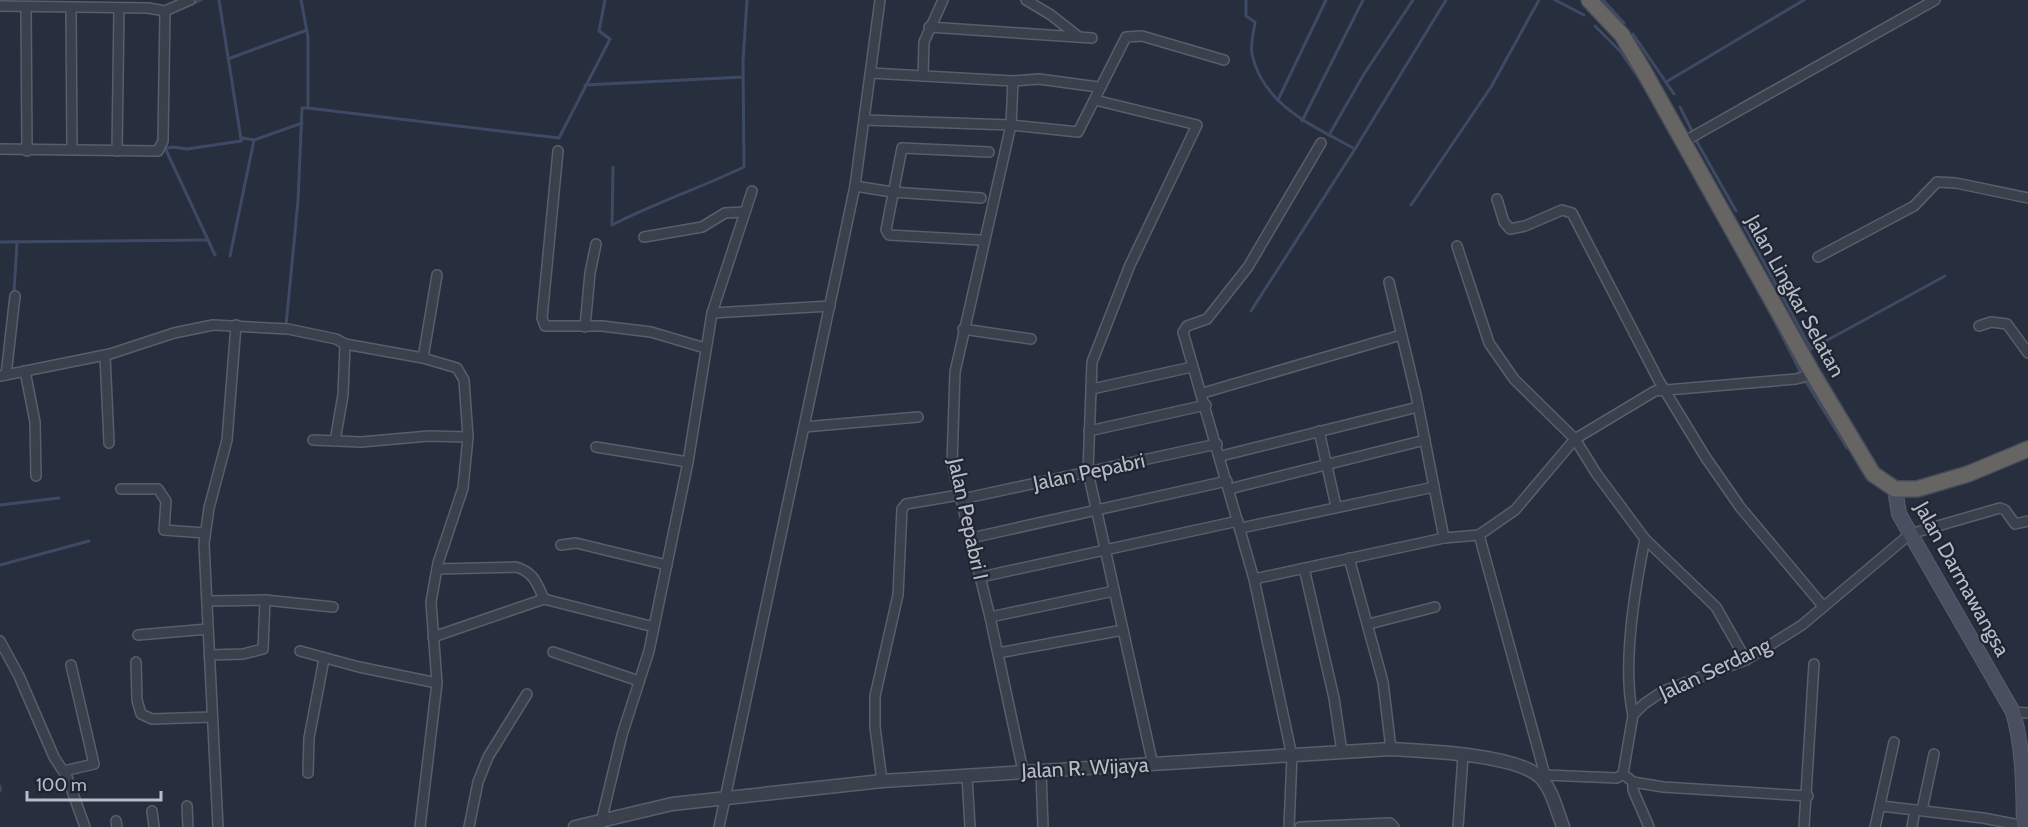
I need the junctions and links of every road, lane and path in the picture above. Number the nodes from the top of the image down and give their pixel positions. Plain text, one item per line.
1 (190, 0) edge
2 (880, 0) edge
3 (943, 0) edge
4 (1026, 0) edge
5 (1589, 0) edge
6 (1935, 0) edge
7 (51, 4) edge
8 (148, 4) edge
9 (0, 6) edge
10 (26, 8) junction
11 (71, 8) junction
12 (119, 9) junction
13 (165, 10) junction
14 (929, 27) junction
15 (1079, 37) junction
16 (1092, 38) dead end
17 (1224, 60) dead end
18 (871, 73) junction
19 (923, 76) junction
20 (1013, 81) junction
21 (1098, 87) junction
22 (1095, 100) junction
23 (865, 120) junction
24 (1011, 125) junction
25 (1685, 141) junction
26 (1321, 143) dead end
27 (0, 149) edge
28 (72, 150) junction
29 (27, 151) junction
30 (117, 151) junction
31 (558, 151) dead end
32 (989, 152) dead end
33 (855, 186) junction
34 (752, 191) dead end
35 (892, 192) junction
36 (981, 198) dead end
37 (2028, 198) edge
38 (1497, 199) dead end
39 (744, 212) junction
40 (644, 237) dead end
41 (979, 240) dead end
42 (596, 244) dead end
43 (1456, 246) dead end
44 (1818, 257) dead end
45 (437, 275) dead end
46 (1389, 282) dead end
47 (15, 296) dead end
48 (830, 306) junction
49 (712, 313) junction
50 (236, 325) junction
51 (1979, 326) dead end
52 (585, 327) junction
53 (963, 329) junction
54 (1401, 335) junction
55 (1031, 339) dead end
56 (345, 344) junction
57 (705, 348) junction
58 (2028, 353) edge
59 (105, 355) junction
60 (423, 358) junction
61 (1192, 367) junction
62 (25, 371) junction
63 (1813, 374) junction
64 (3, 375) edge
65 (1092, 389) junction
66 (1664, 389) junction
67 (1203, 393) junction
68 (1206, 405) junction
69 (1418, 407) junction
70 (918, 417) dead end
71 (804, 427) junction
72 (1089, 431) junction
73 (1318, 431) junction
74 (468, 437) junction
75 (1575, 439) junction
76 (313, 440) dead end
77 (1425, 440) junction
78 (334, 441) junction
79 (110, 443) dead end
80 (1217, 444) junction
81 (596, 447) dead end
82 (2028, 449) edge
83 (1221, 456) junction
84 (688, 462) junction
85 (1326, 464) junction
86 (1088, 472) junction
87 (36, 476) dead end
88 (1228, 485) junction
89 (1434, 487) junction
90 (121, 489) dead end
91 (1895, 489) junction
92 (960, 497) junction
93 (1336, 506) junction
94 (1097, 510) junction
95 (2028, 521) edge
96 (1239, 525) junction
97 (205, 533) junction
98 (1910, 534) junction
99 (1479, 535) junction
100 (971, 538) junction
101 (1444, 538) junction
102 (1645, 539) junction
103 (561, 545) dead end
104 (1106, 551) junction
105 (1349, 558) junction
106 (667, 565) junction
107 (1304, 568) junction
108 (437, 570) junction
109 (981, 577) junction
110 (1254, 579) junction
111 (1114, 591) junction
112 (544, 599) junction
113 (265, 600) junction
114 (207, 601) junction
115 (1436, 606) dead end
116 (1823, 606) junction
117 (333, 607) dead end
118 (990, 617) junction
119 (1369, 624) junction
120 (654, 627) junction
121 (208, 629) junction
122 (1123, 630) junction
123 (138, 635) dead end
124 (433, 637) junction
125 (0, 640) edge
126 (300, 651) dead end
127 (553, 652) dead end
128 (998, 653) junction
129 (209, 655) junction
130 (324, 658) junction
131 (1746, 660) junction
132 (136, 662) dead end
133 (1814, 664) dead end
134 (71, 666) dead end
135 (639, 681) junction
136 (437, 683) junction
137 (527, 694) dead end
138 (2013, 712) junction
139 (2028, 713) edge
140 (1633, 715) junction
141 (212, 717) junction
142 (1894, 742) dead end
143 (1391, 749) junction
144 (1342, 752) junction
145 (1934, 754) dead end
146 (1292, 756) junction
147 (1463, 756) junction
148 (1153, 765) junction
149 (63, 771) junction
150 (1023, 771) junction
151 (1041, 771) junction
152 (308, 773) dead end
153 (1623, 774) junction
154 (967, 776) junction
155 (1543, 776) junction
156 (882, 781) junction
157 (1633, 782) junction
158 (1808, 796) junction
159 (727, 797) junction
160 (187, 806) dead end
161 (1881, 806) junction
162 (1918, 810) junction
163 (152, 811) dead end
164 (601, 824) edge
165 (2024, 826) edge
166 (85, 827) edge
167 (154, 827) edge
168 (188, 827) edge
169 (218, 827) edge
170 (420, 827) edge
171 (469, 827) edge
172 (575, 827) edge
173 (719, 827) edge
174 (970, 827) edge
175 (1043, 827) edge
176 (1289, 827) edge
177 (1300, 827) edge
178 (1394, 827) edge
179 (1458, 827) edge
180 (1563, 827) edge
181 (1649, 827) edge
182 (1804, 827) edge
183 (1875, 827) edge
184 (1912, 827) edge

1 - 13 street
2 - 18 street
3 - 14 street
4 - 15 street
5 - 25 highway, Jalan Lingkar Selatan
6 - 25 street
7 - 10 street
7 - 11 street
8 - 12 street
8 - 13 street
9 - 10 street
10 - 29 street
11 - 12 street
11 - 28 street
12 - 30 street
13 - 30 street
14 - 15 street
14 - 19 street
15 - 16 street
17 - 21 street
18 - 19 street
18 - 23 street
19 - 20 street
20 - 21 street
20 - 24 street, Jalan Pepabri I
21 - 22 street
22 - 24 street
22 - 65 street
23 - 24 street
23 - 33 street
24 - 53 street, Jalan Pepabri I
25 - 63 highway, Jalan Lingkar Selatan
26 - 61 street
27 - 29 street
28 - 29 street
28 - 30 street
31 - 52 street
32 - 35 street
33 - 35 street
33 - 48 street
34 - 39 street
35 - 36 street
35 - 41 street
37 - 44 street
38 - 66 street
39 - 40 street
39 - 49 street
42 - 52 street
43 - 75 street
45 - 60 street
46 - 54 street
47 - 64 street
48 - 49 street
48 - 71 street
49 - 57 street
50 - 56 street
50 - 59 street
50 - 97 street
51 - 58 street
52 - 57 street
53 - 55 street
53 - 92 street, Jalan Pepabri I
54 - 67 street
54 - 69 street
56 - 60 street
56 - 78 street
57 - 84 street
59 - 62 street
59 - 79 street
60 - 74 street
61 - 65 street
61 - 67 street
62 - 64 street
62 - 87 street
63 - 66 street
63 - 91 highway, Jalan Lingkar Selatan
65 - 72 street
66 - 75 street
66 - 116 street
67 - 68 street
68 - 72 street
68 - 80 street
69 - 73 street
69 - 77 street
70 - 71 street
71 - 159 street
72 - 86 street
73 - 83 street
73 - 85 street
74 - 78 street
74 - 108 street
75 - 99 street
75 - 102 street
76 - 78 street
77 - 85 street
77 - 89 street
80 - 83 street
80 - 86 street, Jalan Pepabri
81 - 84 street
82 - 91 highway
83 - 88 street
84 - 106 street
85 - 88 street
85 - 93 street
86 - 92 street, Jalan Pepabri
86 - 94 street
88 - 94 street
88 - 96 street
89 - 93 street
89 - 101 street
90 - 97 street
91 - 98 main road, Jalan Darmawangsa
92 - 100 street, Jalan Pepabri I
92 - 156 street, Jalan Pepabri
93 - 96 street
94 - 100 street
94 - 104 street
95 - 98 street
96 - 104 street
96 - 110 street
97 - 114 street
98 - 116 street, Jalan Serdang
98 - 138 main road, Jalan Darmawangsa
99 - 101 street
99 - 155 street
100 - 109 street, Jalan Pepabri I
101 - 105 street
102 - 131 street
102 - 140 street
103 - 106 street
104 - 109 street
104 - 111 street
105 - 107 street
105 - 119 street
106 - 120 street
107 - 110 street
107 - 144 street
108 - 112 street
108 - 124 street
109 - 118 street, Jalan Pepabri I
110 - 146 street
111 - 118 street
111 - 122 street
112 - 120 street
112 - 124 street
113 - 114 street
113 - 117 street
113 - 129 street
114 - 121 street
115 - 119 street
116 - 131 street, Jalan Serdang
118 - 128 street, Jalan Pepabri I
119 - 143 street
120 - 135 street
121 - 123 street
121 - 129 street
122 - 128 street
122 - 148 street
124 - 136 street
125 - 149 street
126 - 130 street
127 - 135 street
128 - 150 street, Jalan Pepabri I
129 - 141 street
130 - 136 street
130 - 152 street
131 - 140 street, Jalan Serdang
132 - 141 street
133 - 158 street
134 - 149 street
135 - 164 street
136 - 170 street
137 - 171 street
138 - 139 street
138 - 165 main road, Jalan Darmawangsa
140 - 153 street
141 - 169 street
142 - 161 street
143 - 144 street, Jalan R. Wijaya
143 - 147 street, Jalan R. Wijaya
144 - 146 street, Jalan R. Wijaya
145 - 162 street
146 - 148 street, Jalan R. Wijaya
146 - 176 street
147 - 155 street, Jalan R. Wijaya
147 - 179 street
148 - 151 street, Jalan R. Wijaya
149 - 166 street
150 - 151 street, Jalan R. Wijaya
150 - 154 street, Jalan R. Wijaya
151 - 175 street
153 - 155 street
153 - 157 street
154 - 156 street, Jalan R. Wijaya
154 - 174 street
155 - 180 street
156 - 159 street, Jalan R. Wijaya
157 - 158 street
157 - 181 street
158 - 182 street
159 - 164 street, Jalan R. Wijaya
159 - 173 street
160 - 168 street
161 - 162 street
161 - 183 street
162 - 165 street
162 - 184 street
163 - 167 street
164 - 172 street, Jalan R. Wijaya
177 - 178 street

